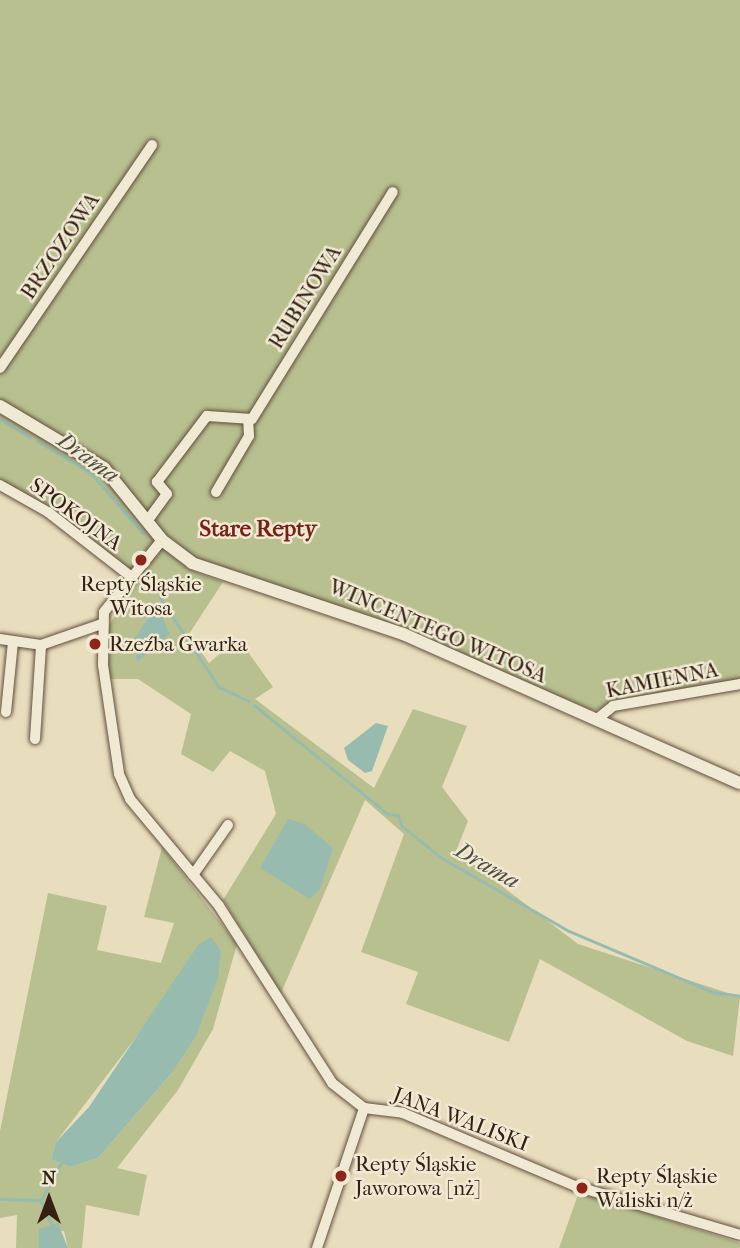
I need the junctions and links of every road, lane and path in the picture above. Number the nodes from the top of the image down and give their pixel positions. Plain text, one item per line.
1 (152, 145) dead end
2 (393, 192) dead end
3 (0, 368) edge
4 (0, 406) edge
5 (248, 419) junction
6 (0, 485) edge
7 (216, 492) dead end
8 (148, 520) junction
9 (162, 540) junction
10 (129, 575) junction
11 (102, 624) junction
12 (0, 639) edge
13 (13, 642) junction
14 (41, 645) junction
15 (740, 684) edge
16 (6, 712) dead end
17 (596, 720) junction
18 (35, 739) dead end
19 (740, 783) edge
20 (228, 825) dead end
21 (193, 875) junction
22 (364, 1108) junction
23 (740, 1235) edge
24 (317, 1248) edge

1 - 3 street, BRZOZOWA
2 - 5 street, RUBINOWA
4 - 8 street, WINCENTEGO WITOSA
5 - 7 street, RUBINOWA
5 - 8 street
6 - 10 street, SPOKOJNA
8 - 9 street, WINCENTEGO WITOSA
9 - 10 street
9 - 17 street, WINCENTEGO WITOSA
10 - 11 street
11 - 14 street
11 - 21 street, JANA WALISKI
12 - 13 street
13 - 14 street
13 - 16 street
14 - 18 street
15 - 17 street, KAMIENNA
17 - 19 street, WINCENTEGO WITOSA
20 - 21 street
21 - 22 street, JANA WALISKI
22 - 23 street, JANA WALISKI
22 - 24 street

